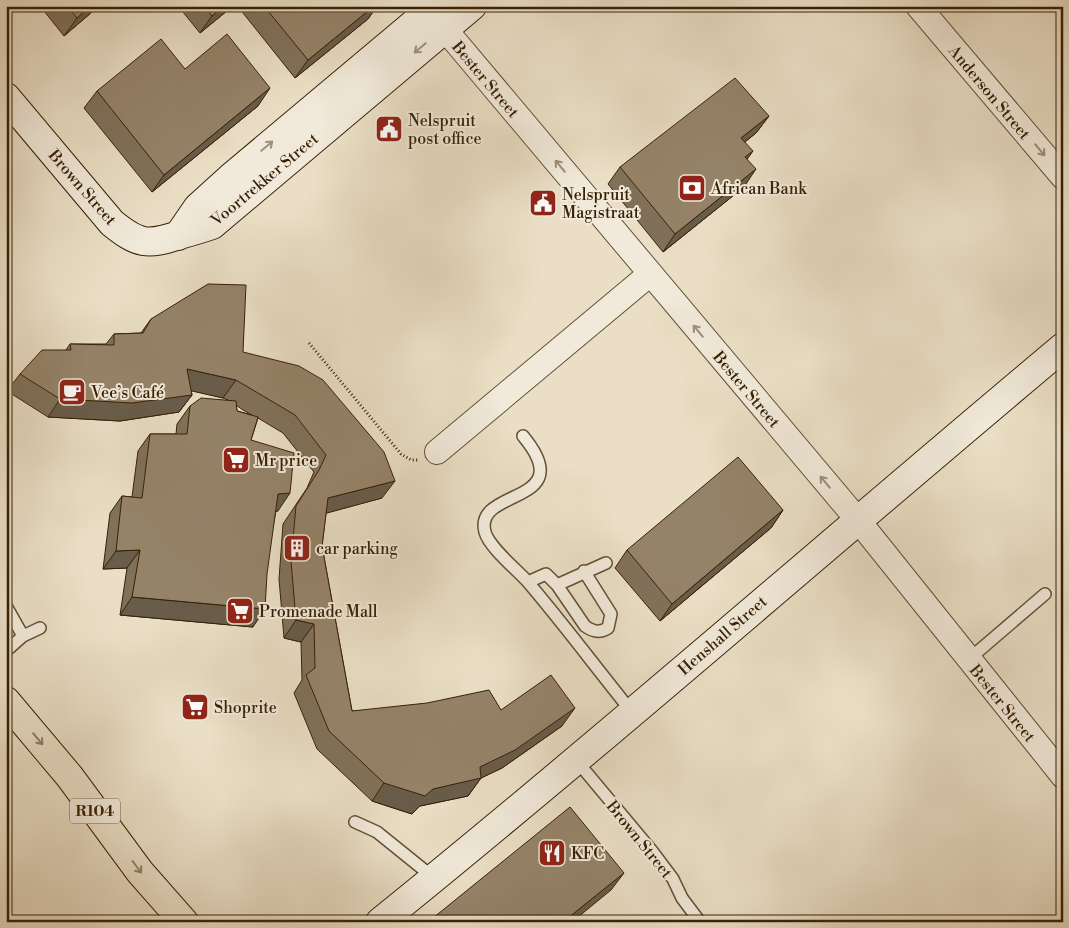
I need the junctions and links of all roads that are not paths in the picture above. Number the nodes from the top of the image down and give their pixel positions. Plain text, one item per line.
1 (472, 6) edge
2 (918, 6) edge
3 (433, 13) edge
4 (6, 97) edge
5 (1063, 177) edge
6 (178, 236) joint
7 (650, 274) junction
8 (1063, 347) edge
9 (523, 436) dead end
10 (437, 452) road end
11 (857, 520) junction
12 (606, 563) dead end
13 (584, 572) junction
14 (528, 582) junction
15 (558, 585) junction
16 (1045, 594) dead end
17 (6, 606) edge
18 (40, 628) dead end
19 (23, 636) junction
20 (6, 651) edge
21 (968, 660) junction
22 (6, 702) edge
23 (632, 712) junction
24 (576, 760) junction
25 (1063, 776) edge
26 (355, 822) dead end
27 (434, 878) junction
28 (184, 922) edge
29 (380, 922) edge
30 (700, 922) edge

1 - 3 street, Voortrekker Street
2 -> 5 street, Anderson Street
3 - 6 street, Voortrekker Street
7 -> 3 street, Bester Street
4 - 6 street, Brown Street
7 - 10 street
11 -> 7 street, Bester Street
8 - 11 street, Henshall Street
9 - 14 lane
11 - 21 street, Bester Street
11 - 23 street, Henshall Street
12 - 13 lane
13 - 15 lane
13 - 15 lane
14 - 15 lane
14 - 23 lane
16 - 21 lane
17 - 19 lane
18 - 19 lane
19 - 20 lane
21 - 25 street, Bester Street
22 -> 28 main road, R104
23 - 24 street, Henshall Street
24 - 27 street, Henshall Street
24 - 30 lane, Brown Street
26 - 27 lane
27 - 29 street, Henshall Street

